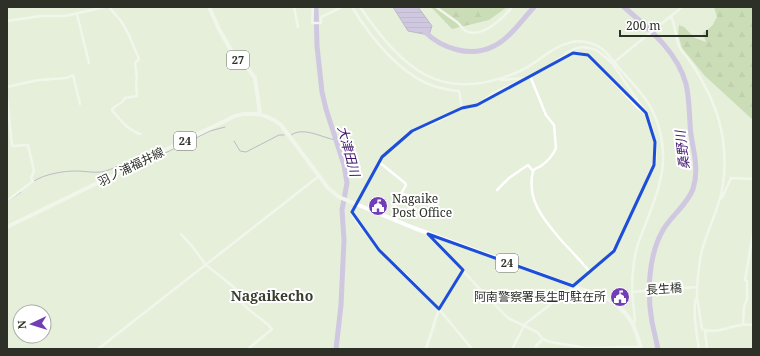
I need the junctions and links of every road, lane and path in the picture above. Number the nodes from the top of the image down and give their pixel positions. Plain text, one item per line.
1 (105, 7) edge
2 (109, 7) edge
3 (208, 7) edge
4 (294, 7) edge
5 (312, 7) edge
6 (342, 7) edge
7 (352, 7) edge
8 (360, 7) edge
9 (436, 7) edge
10 (512, 7) edge
11 (682, 7) edge
12 (77, 14) junction
13 (669, 18) junction
14 (7, 21) edge
15 (298, 27) dead end
16 (561, 57) junction
17 (614, 62) junction
18 (89, 63) dead end
19 (530, 76) junction
20 (499, 79) junction
21 (525, 79) junction
22 (7, 87) edge
23 (7, 97) edge
24 (80, 104) dead end
25 (462, 108) junction
26 (646, 113) junction
27 (260, 114) junction
28 (140, 134) dead end
29 (378, 162) junction
30 (533, 171) junction
31 (319, 176) junction
32 (753, 179) edge
33 (497, 190) dead end
34 (402, 194) junction
35 (426, 200) dead end
36 (720, 200) junction
37 (7, 201) edge
38 (356, 204) junction
39 (392, 219) junction
40 (7, 227) edge
41 (753, 233) edge
42 (180, 234) dead end
43 (430, 234) junction
44 (206, 265) junction
45 (463, 270) junction
46 (590, 272) junction
47 (573, 286) junction
48 (696, 287) junction
49 (633, 292) junction
50 (697, 297) junction
51 (439, 309) junction
52 (633, 324) junction
53 (743, 324) junction
54 (753, 325) edge
55 (524, 326) junction
56 (705, 331) junction
57 (543, 339) junction
58 (641, 348) edge
59 (98, 349) edge
60 (248, 349) edge
61 (426, 349) edge
62 (472, 349) edge
63 (512, 349) edge
64 (536, 349) edge
65 (699, 349) edge
66 (707, 349) edge

1 - 12 street
2 - 28 street
3 - 27 main road, 27
4 - 15 street
5 - 6 street
7 - 25 street
8 - 20 street
9 - 10 street
11 - 13 street
12 - 14 street
12 - 18 street
13 - 17 street
13 - 36 street
16 - 17 street
16 - 19 street
16 - 26 street
17 - 20 street
17 - 26 street
17 - 49 street
19 - 21 street
19 - 30 street
20 - 21 street
21 - 25 street
22 - 24 street
23 - 37 street
25 - 29 street
26 - 46 street
27 - 31 main road, 羽ノ浦福井線 / 24
27 - 40 main road, 羽ノ浦福井線 / 24
29 - 34 street
29 - 38 street
30 - 33 street
30 - 46 street
31 - 38 main road, 羽ノ浦福井線 / 24
31 - 44 street
32 - 36 street
34 - 35 street
34 - 39 street
36 - 48 street
38 - 39 main road, 24
38 - 51 street
39 - 43 main road, 24
41 - 53 street
42 - 44 street
43 - 45 street
43 - 47 main road, 24
44 - 59 street
44 - 60 street
45 - 51 street
45 - 55 street
46 - 47 street
47 - 52 main road, 24
47 - 55 street
48 - 49 street, 長生橋
48 - 50 street
49 - 52 street
50 - 56 street
50 - 65 street
51 - 61 street
51 - 62 street
52 - 58 main road, 24
53 - 54 street
53 - 56 street
55 - 57 street
55 - 63 street
56 - 66 street
57 - 58 street
57 - 64 street

